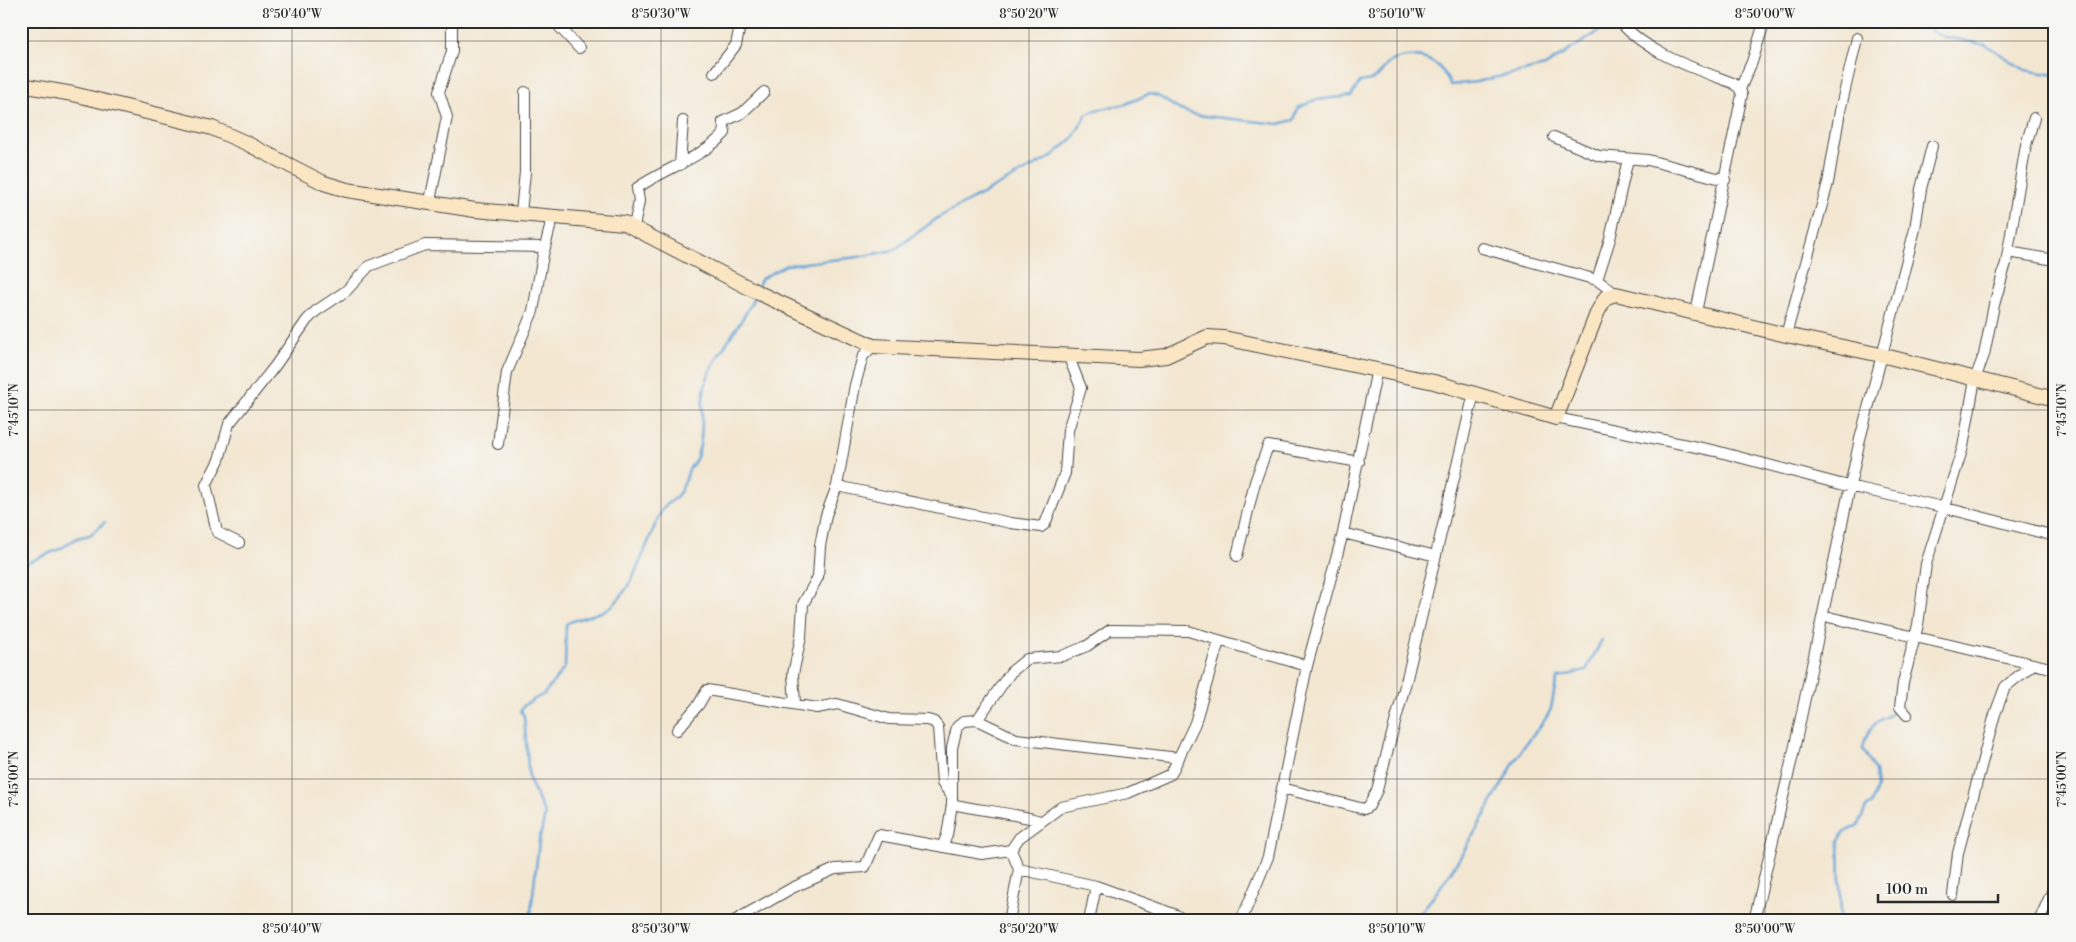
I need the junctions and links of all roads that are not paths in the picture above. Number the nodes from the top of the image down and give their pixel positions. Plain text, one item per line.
1 (452, 21) edge
2 (554, 21) edge
3 (741, 21) edge
4 (1620, 22) edge
5 (1764, 23) dead end
6 (1857, 38) dead end
7 (580, 48) dead end
8 (714, 73) dead end
9 (21, 85) edge
10 (1740, 88) junction
11 (525, 92) dead end
12 (764, 92) dead end
13 (2034, 118) dead end
14 (683, 121) dead end
15 (1554, 136) dead end
16 (1932, 146) dead end
17 (1628, 159) junction
18 (680, 166) junction
19 (1724, 180) junction
20 (430, 201) junction
21 (521, 213) junction
22 (550, 215) junction
23 (634, 227) junction
24 (545, 247) junction
25 (1482, 248) dead end
26 (2008, 252) junction
27 (2055, 260) edge
28 (1597, 280) junction
29 (1616, 294) junction
30 (1696, 312) junction
31 (1786, 335) junction
32 (873, 346) junction
33 (1068, 355) junction
34 (1882, 355) junction
35 (1378, 369) junction
36 (1975, 379) junction
37 (1474, 393) junction
38 (2055, 399) edge
39 (1556, 418) junction
40 (498, 444) dead end
41 (1359, 462) junction
42 (836, 486) junction
43 (1851, 487) junction
44 (1943, 507) junction
45 (1343, 533) junction
46 (2055, 536) edge
47 (239, 543) dead end
48 (1237, 556) dead end
49 (1436, 556) junction
50 (1824, 616) junction
51 (1913, 637) junction
52 (1219, 640) junction
53 (2032, 665) junction
54 (1307, 666) junction
55 (2055, 669) edge
56 (795, 704) junction
57 (1907, 716) dead end
58 (977, 720) junction
59 (677, 730) dead end
60 (1179, 758) junction
61 (1282, 788) junction
62 (952, 800) junction
63 (1040, 821) junction
64 (942, 847) junction
65 (1011, 850) junction
66 (1019, 869) junction
67 (2055, 885) edge
68 (1096, 886) junction
69 (1953, 895) dead end
70 (734, 921) edge
71 (1009, 921) edge
72 (1089, 921) edge
73 (1185, 921) edge
74 (1241, 921) edge
75 (1754, 921) edge
76 (2038, 921) edge

1 - 20 street
2 - 7 street
3 - 8 street
4 - 10 street
5 - 10 street
6 - 31 street
9 - 20 street
10 - 19 street
11 - 21 street
12 - 18 street
13 - 26 street
14 - 18 street
15 - 17 street
16 - 34 street
17 - 19 street
17 - 28 street
18 - 23 street
19 - 30 street
20 - 21 street
21 - 22 street
22 - 23 street
22 - 24 street
23 - 32 street
24 - 40 street
24 - 47 street
25 - 28 street
26 - 27 street
26 - 36 street
28 - 29 street
29 - 30 street
29 - 39 street
30 - 31 street
31 - 34 street
32 - 33 street
32 - 42 street
33 - 35 street
33 - 42 street
34 - 36 street
34 - 43 street
35 - 37 street
35 - 41 street
36 - 38 street
36 - 44 street
37 - 39 street
37 - 49 street
39 - 43 street
41 - 45 street
41 - 48 street
42 - 56 street
43 - 44 street
43 - 50 street
44 - 46 street
44 - 51 street
45 - 49 street
45 - 54 street
49 - 61 street
50 - 51 street
50 - 75 street
51 - 53 street
51 - 57 street
52 - 54 street
52 - 58 street
52 - 60 street
53 - 55 street
53 - 69 street
54 - 61 street
56 - 59 street
56 - 62 street
58 - 60 street
58 - 62 street
60 - 63 street
61 - 74 street
62 - 63 street
62 - 64 street
63 - 65 street
64 - 65 street
64 - 70 street
65 - 66 street
66 - 68 street
66 - 71 street
67 - 76 street
68 - 72 street
68 - 73 street

